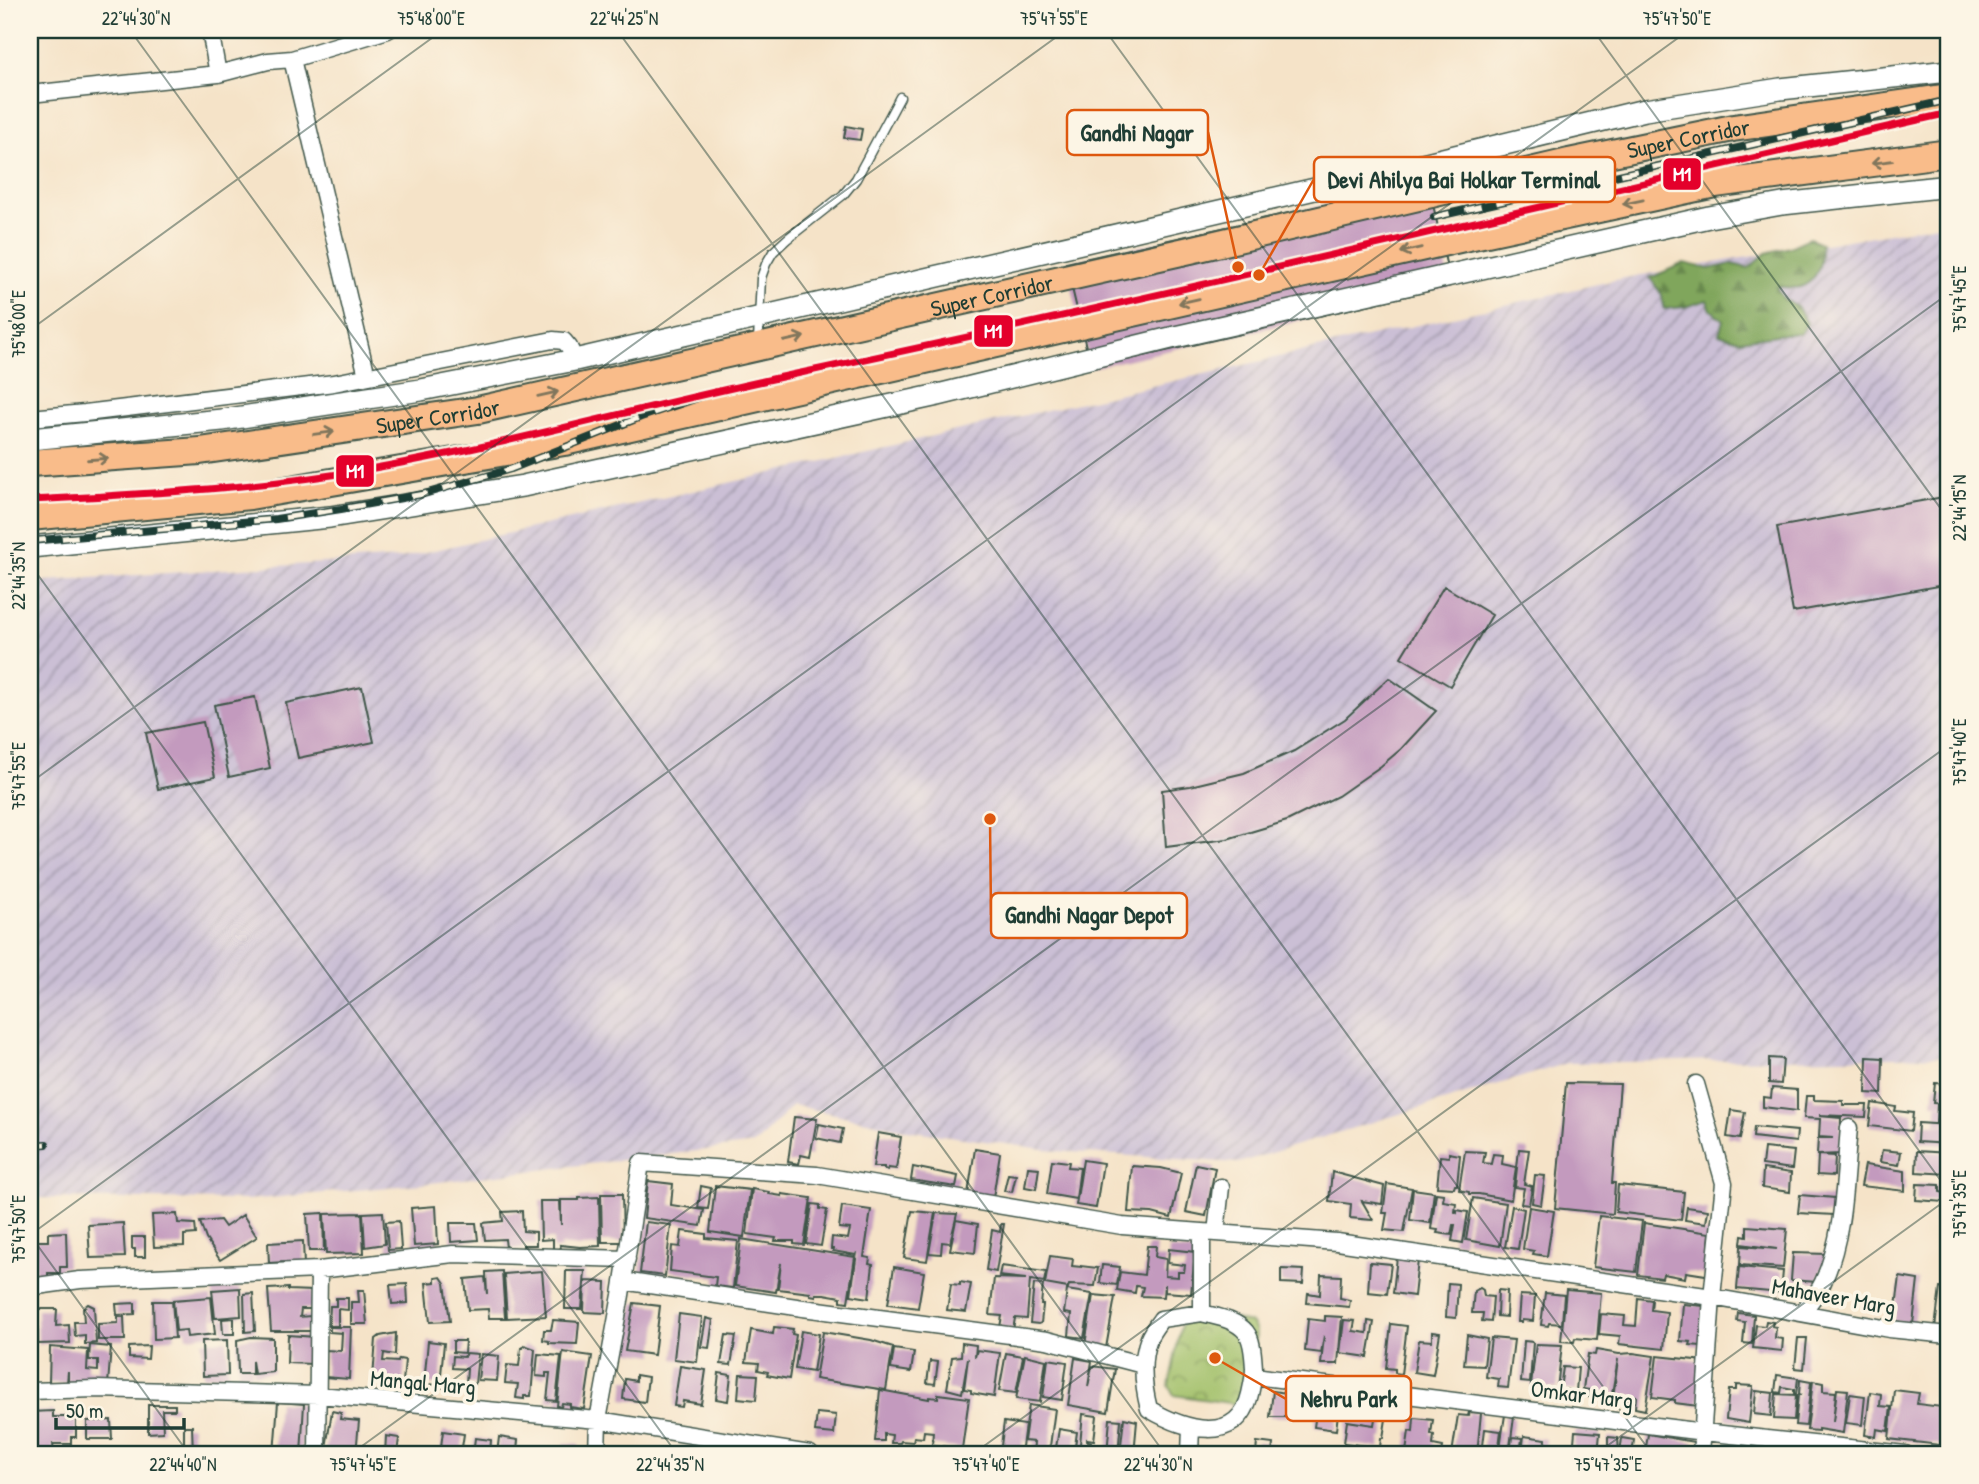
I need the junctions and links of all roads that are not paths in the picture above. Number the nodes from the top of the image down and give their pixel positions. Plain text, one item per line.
1 (210, 30) edge
2 (388, 30) edge
3 (292, 59) junction
4 (1949, 71) edge
5 (218, 74) junction
6 (30, 94) edge
7 (900, 97) dead end
8 (1949, 97) edge
9 (1949, 153) edge
10 (1949, 186) edge
11 (760, 316) junction
12 (758, 347) junction
13 (575, 360) junction
14 (367, 376) junction
15 (30, 418) edge
16 (30, 439) edge
17 (30, 463) edge
18 (30, 517) edge
19 (30, 547) edge
20 (1696, 1084) dead end
21 (1849, 1128) dead end
22 (1221, 1187) dead end
23 (1209, 1232) junction
24 (626, 1259) junction
25 (319, 1270) junction
26 (624, 1281) junction
27 (30, 1287) edge
28 (1712, 1297) junction
29 (1202, 1313) junction
30 (1802, 1313) junction
31 (1949, 1335) edge
32 (1143, 1365) junction
33 (1254, 1376) junction
34 (30, 1391) edge
35 (319, 1395) junction
36 (598, 1420) junction
37 (1191, 1427) junction
38 (1703, 1432) junction
39 (317, 1454) edge
40 (597, 1454) edge
41 (810, 1454) edge
42 (1190, 1454) edge
43 (1701, 1454) edge
44 (1905, 1454) edge

1 - 5 street
2 - 3 street
3 - 5 street
3 - 14 street
4 - 11 street
5 - 6 street
7 - 11 lane
12 -> 8 main road, Super Corridor
9 -> 18 main road, Super Corridor
10 - 19 street
11 - 12 lane
11 - 13 street
17 -> 12 main road, Super Corridor
13 - 14 street
13 - 16 street
14 - 15 street
20 - 28 street
21 - 30 street
22 - 23 street
23 - 24 street, Mahaveer Marg
23 - 28 street, Mahaveer Marg
23 - 29 street
24 - 25 street
24 - 26 street
25 - 27 street
25 - 35 street
26 - 32 street
26 - 36 street
28 - 30 street, Mahaveer Marg
28 - 38 street
29 - 32 street
29 - 33 street
30 - 31 street, Mahaveer Marg
32 - 37 street
33 - 37 street
33 - 38 street, Omkar Marg
34 - 35 street, Mangal Marg
35 - 36 street, Mangal Marg
35 - 39 street
36 - 40 street
36 - 41 street, Mangal Marg
37 - 42 street
38 - 43 street
38 - 44 street, Omkar Marg

